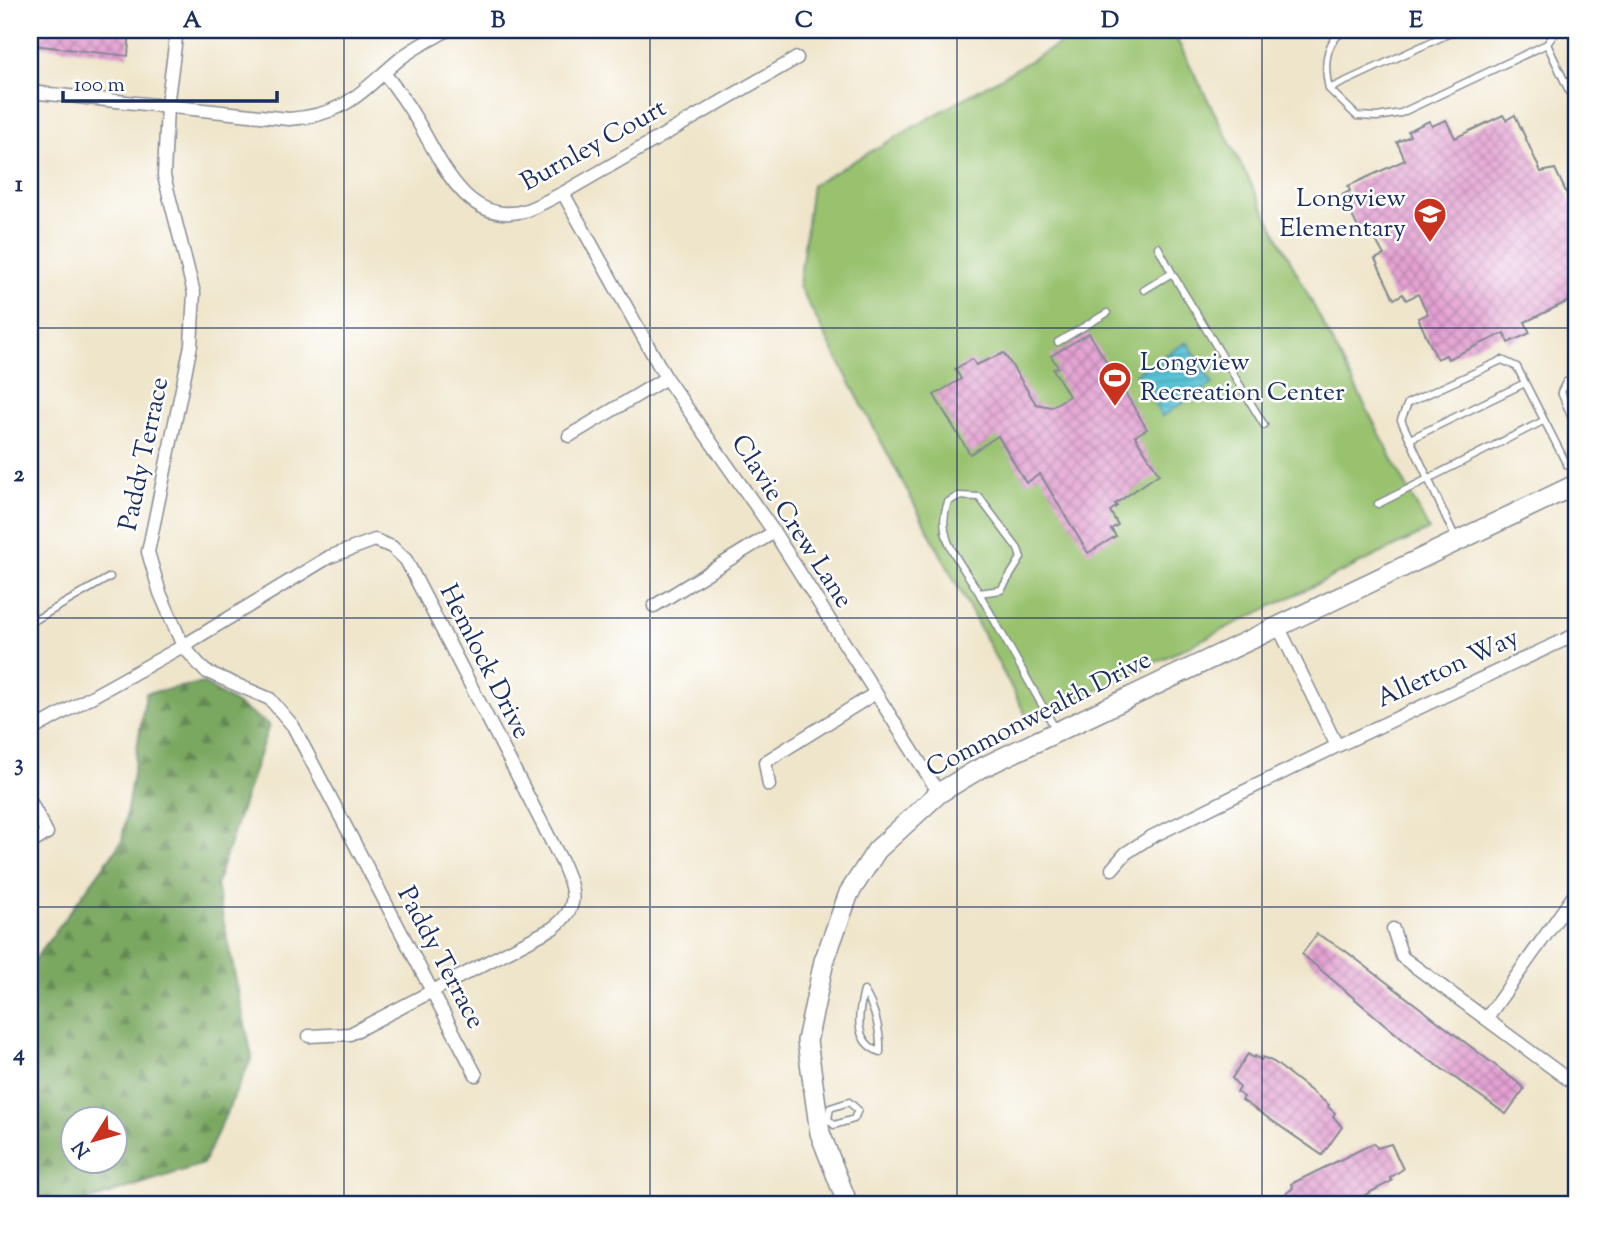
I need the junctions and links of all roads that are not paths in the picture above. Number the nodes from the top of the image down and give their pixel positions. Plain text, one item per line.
1 (177, 30) edge
2 (448, 30) edge
3 (1346, 30) edge
4 (1457, 30) edge
5 (1557, 30) edge
6 (1547, 44) junction
7 (797, 58) dead end
8 (384, 73) junction
9 (1329, 89) junction
10 (1574, 90) edge
11 (30, 92) edge
12 (167, 106) junction
13 (1577, 108) edge
14 (563, 193) junction
15 (1158, 247) dead end
16 (1172, 273) junction
17 (1144, 290) dead end
18 (1107, 313) dead end
19 (1058, 342) dead end
20 (1577, 377) edge
21 (666, 378) junction
22 (1525, 383) junction
23 (1543, 421) junction
24 (1264, 425) dead end
25 (1577, 430) edge
26 (569, 436) dead end
27 (1410, 439) junction
28 (1577, 469) edge
29 (1427, 477) junction
30 (1577, 484) edge
31 (1378, 504) dead end
32 (774, 532) junction
33 (1458, 542) junction
34 (110, 577) dead end
35 (979, 593) junction
36 (654, 606) dead end
37 (30, 623) edge
38 (1279, 628) junction
39 (1577, 634) edge
40 (183, 646) junction
41 (874, 694) junction
42 (30, 731) edge
43 (1056, 732) junction
44 (1338, 746) junction
45 (769, 785) dead end
46 (939, 793) junction
47 (30, 801) edge
48 (30, 844) edge
49 (1112, 869) dead end
50 (1577, 891) edge
51 (1393, 929) dead end
52 (432, 992) junction
53 (1486, 1019) junction
54 (309, 1036) dead end
55 (880, 1052) joint
56 (476, 1076) dead end
57 (1577, 1086) edge
58 (823, 1120) junction
59 (848, 1205) edge

1 - 12 street, Paddy Terrace
2 - 8 street
3 - 9 lane
4 - 9 lane
5 - 6 lane
6 - 9 lane
6 - 10 lane
7 - 14 street, Burnley Court
8 - 12 street
8 - 14 street, Burnley Court
10 - 13 lane
11 - 12 street
12 - 40 street, Paddy Terrace
14 - 21 street, Clavie Crew Lane
15 - 16 lane
16 - 17 lane
16 - 24 lane
18 - 19 lane
20 - 25 lane
21 - 26 street
21 - 32 street, Clavie Crew Lane
22 - 23 lane
22 - 27 lane
22 - 27 lane
23 - 28 lane
23 - 29 lane
27 - 29 lane
29 - 31 lane
29 - 33 lane
30 - 33 street, Commonwealth Drive
32 - 36 street
32 - 41 street, Clavie Crew Lane
33 - 38 street, Commonwealth Drive
34 - 37 lane
35 - 35 lane
35 - 43 lane
38 - 43 street, Commonwealth Drive
38 - 44 street
39 - 44 street, Allerton Way
40 - 42 street, Hemlock Drive
40 - 52 street, Paddy Terrace
40 - 52 street, Hemlock Drive
41 - 45 street
41 - 46 street, Clavie Crew Lane
43 - 46 street, Commonwealth Drive
44 - 49 street, Allerton Way
46 - 58 street, Commonwealth Drive
47 - 48 street
50 - 53 street
51 - 53 street
52 - 54 street, Hemlock Drive
52 - 56 street, Paddy Terrace
53 - 57 street
55 - 55 lane
58 - 58 lane
58 - 59 street, Commonwealth Drive

